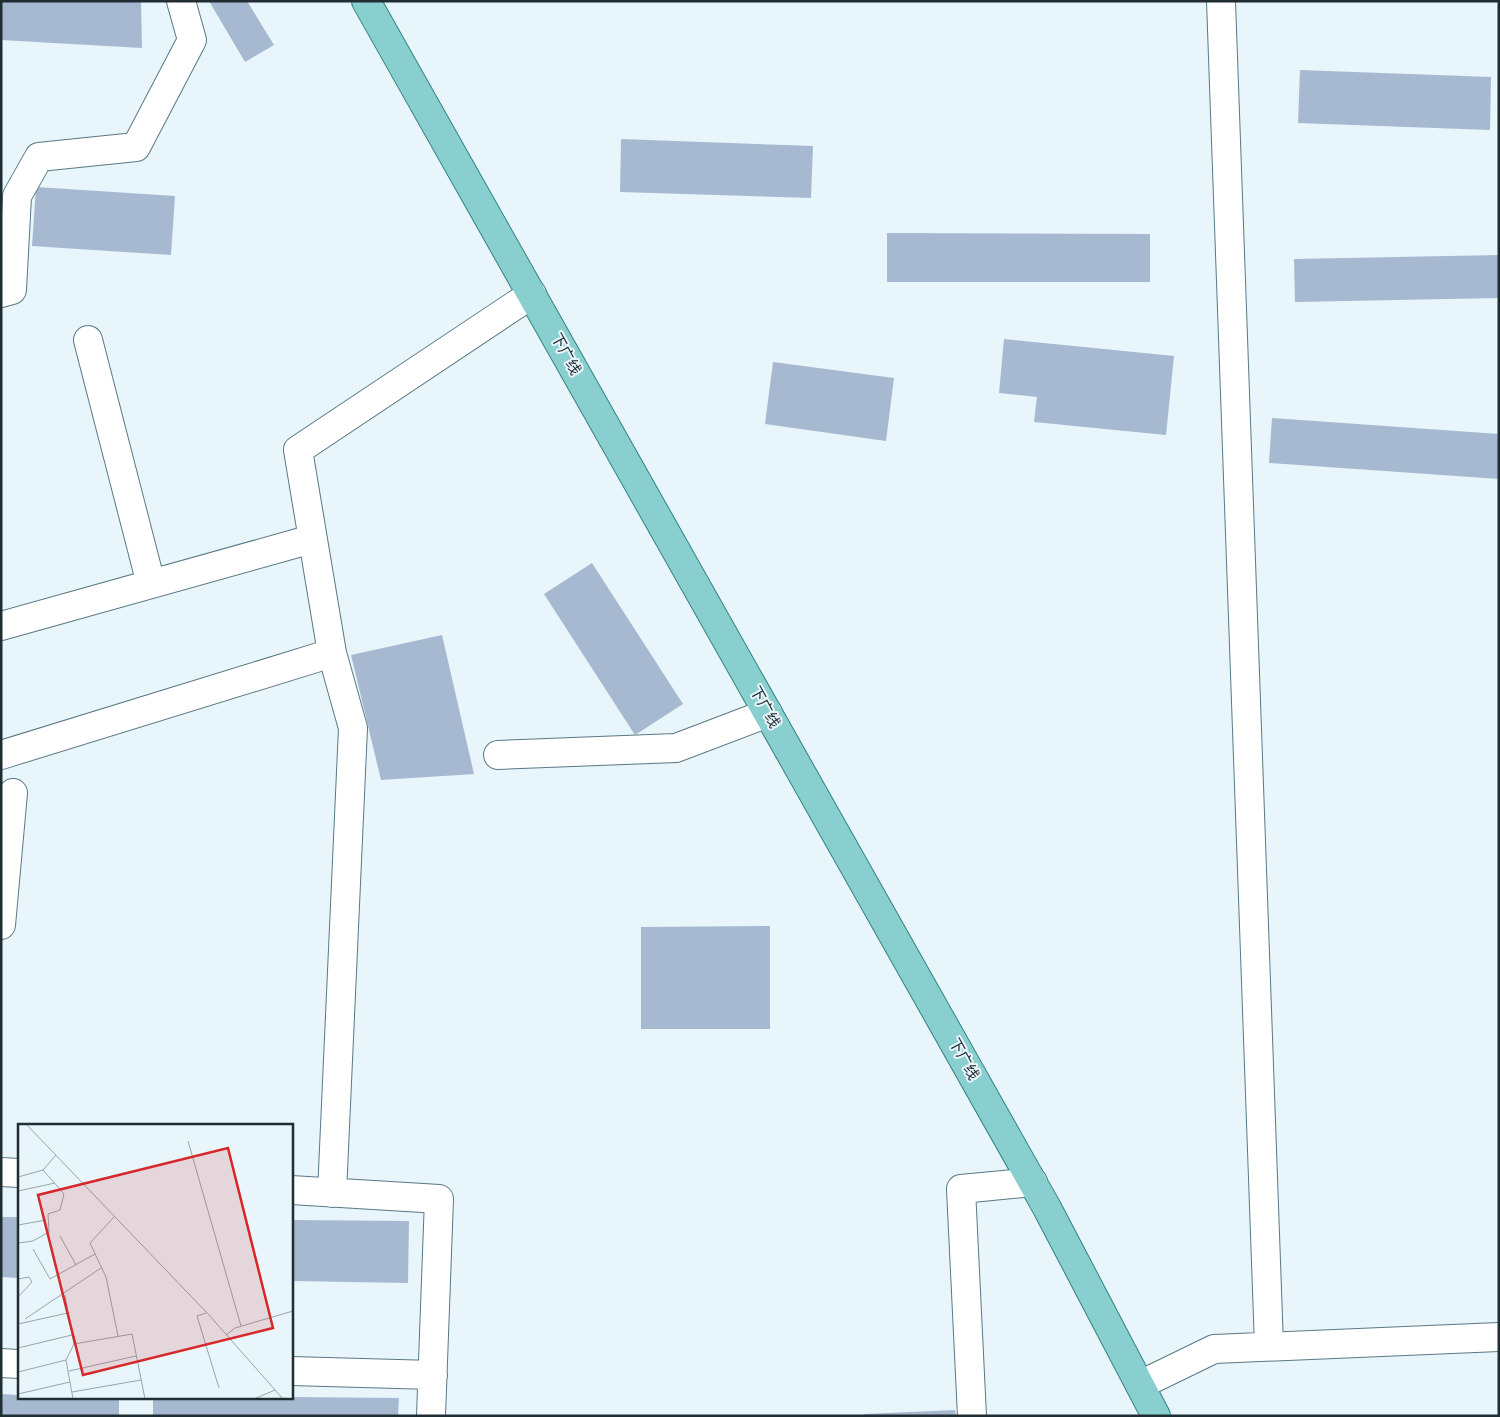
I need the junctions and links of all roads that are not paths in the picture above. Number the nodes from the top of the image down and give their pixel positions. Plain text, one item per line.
1 (181, 1) edge
2 (366, 1) edge
3 (1222, 1) edge
4 (9, 195) edge
5 (1, 293) edge
6 (532, 294) junction
7 (88, 340) dead end
8 (312, 539) junction
9 (152, 584) junction
10 (1, 626) edge
11 (332, 653) junction
12 (768, 712) junction
13 (498, 754) dead end
14 (1, 755) edge
15 (13, 793) dead end
16 (1, 925) edge
17 (1, 1172) edge
18 (18, 1173) edge
19 (1033, 1182) junction
20 (292, 1190) edge
21 (332, 1193) junction
22 (1499, 1336) edge
23 (1269, 1346) junction
24 (1, 1363) edge
25 (18, 1364) edge
26 (292, 1371) edge
27 (433, 1375) junction
28 (1140, 1385) junction
29 (431, 1416) edge
30 (972, 1416) edge
31 (1156, 1416) edge

1 - 4 street
2 - 6 main road, 下广线
3 - 23 street
4 - 5 street
6 - 8 street
6 - 12 main road, 下广线
7 - 9 street
8 - 9 street
8 - 11 street
9 - 10 street
11 - 14 street
11 - 21 street
12 - 13 street
12 - 19 main road, 下广线
15 - 16 street
17 - 18 street
19 - 28 main road, 下广线
19 - 30 street
20 - 21 street
21 - 27 street
22 - 23 street
23 - 28 street
24 - 25 street
26 - 27 street
27 - 29 street
28 - 31 main road, 下广线

